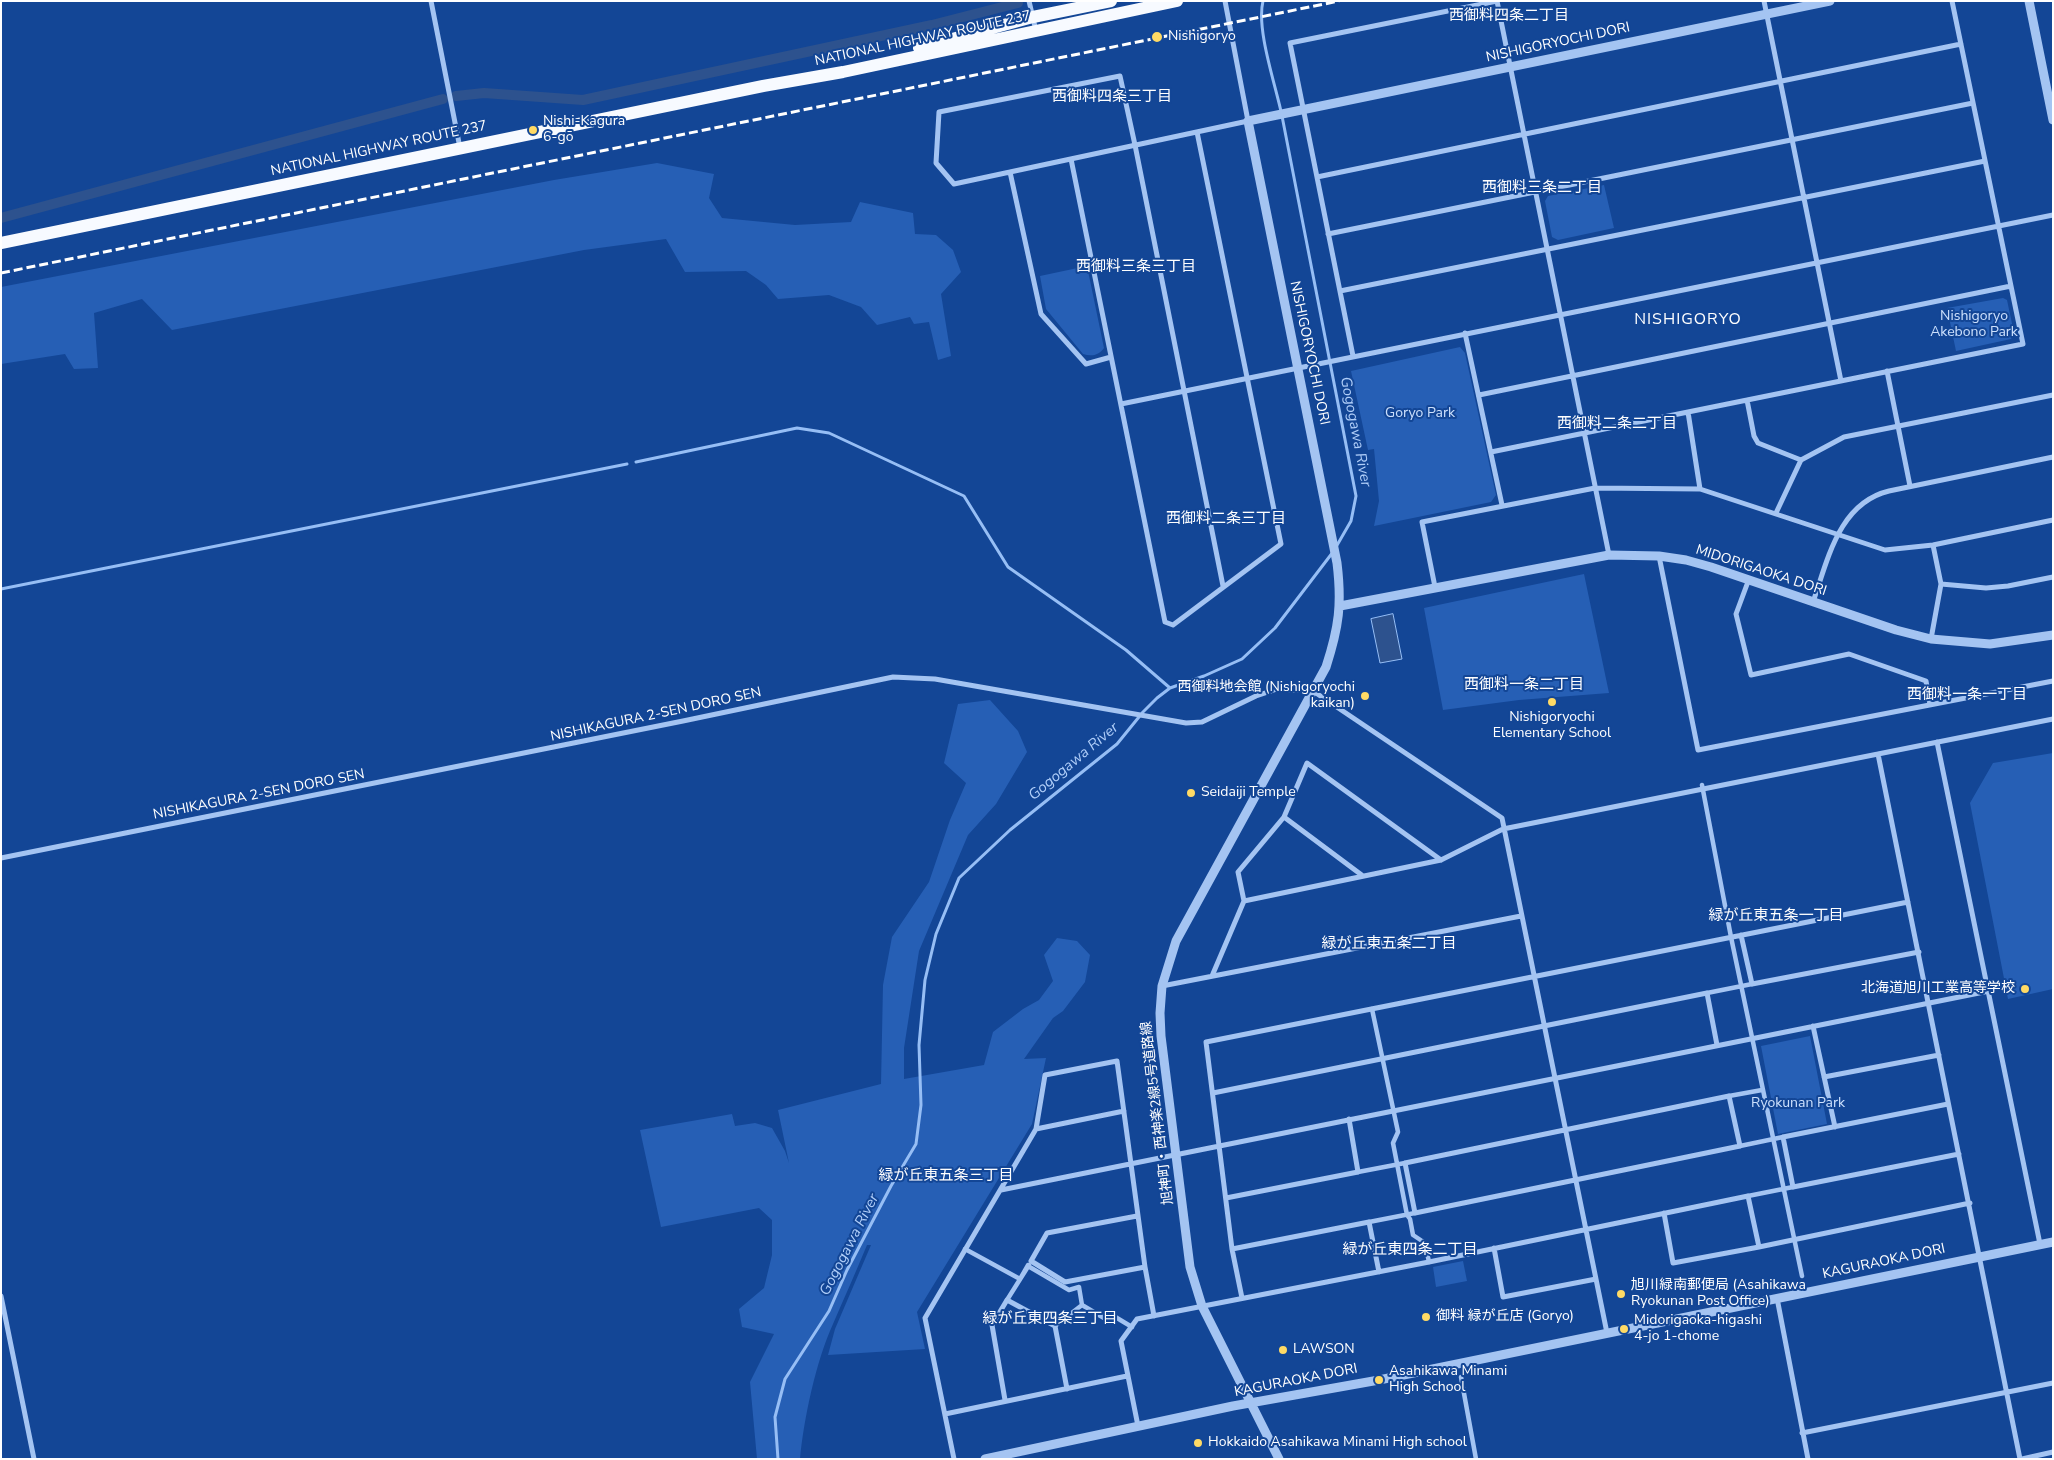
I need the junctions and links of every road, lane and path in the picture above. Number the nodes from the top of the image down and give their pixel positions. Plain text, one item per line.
1 (431, 1) edge
2 (1029, 1) edge
3 (1111, 1) edge
4 (1177, 1) edge
5 (1225, 1) edge
6 (1497, 1) edge
7 (1764, 1) edge
8 (1830, 1) edge
9 (1952, 1) edge
10 (2029, 1) edge
11 (1766, 14) junction
12 (1033, 17) junction
13 (1036, 31) junction
14 (1961, 44) junction
15 (1510, 66) junction
16 (1780, 81) junction
17 (763, 86) junction
18 (1973, 103) junction
19 (1303, 109) junction
20 (2053, 120) edge
21 (1248, 121) junction
22 (1197, 132) junction
23 (1524, 134) junction
24 (1792, 140) junction
25 (1135, 145) junction
26 (460, 148) junction
27 (1071, 159) junction
28 (1985, 161) junction
29 (1010, 172) junction
30 (1317, 177) junction
31 (1535, 192) junction
32 (1804, 198) junction
33 (2053, 214) edge
34 (1998, 226) junction
35 (1328, 234) junction
36 (1, 243) edge
37 (1547, 250) junction
38 (1817, 262) junction
39 (2011, 286) junction
40 (1340, 291) junction
41 (1560, 314) junction
42 (1829, 323) junction
43 (1465, 334) junction
44 (1353, 356) junction
45 (1112, 357) junction
46 (1298, 367) junction
47 (1887, 371) junction
48 (1572, 376) junction
49 (1247, 378) junction
50 (1841, 381) junction
51 (1184, 391) junction
52 (1478, 395) junction
53 (2053, 395) edge
54 (1747, 400) junction
55 (1121, 404) junction
56 (1688, 412) junction
57 (1899, 426) junction
58 (1584, 433) junction
59 (1491, 452) junction
60 (2053, 457) edge
61 (1801, 460) junction
62 (1910, 486) junction
63 (1595, 488) junction
64 (1700, 488) junction
65 (1502, 505) junction
66 (1776, 513) junction
67 (2053, 520) edge
68 (1836, 535) junction
69 (1933, 545) junction
70 (1609, 555) junction
71 (1660, 556) junction
72 (2053, 577) edge
73 (1749, 579) junction
74 (1941, 584) junction
75 (1224, 586) junction
76 (1435, 587) junction
77 (1813, 602) junction
78 (1340, 606) junction
79 (2053, 636) edge
80 (1931, 639) junction
81 (2053, 681) edge
82 (1313, 691) junction
83 (1930, 705) junction
84 (2053, 720) edge
85 (1937, 742) junction
86 (1878, 754) junction
87 (1702, 787) junction
88 (1284, 818) junction
89 (1504, 829) junction
90 (1, 858) edge
91 (1441, 860) junction
92 (1364, 876) junction
93 (1244, 901) junction
94 (1908, 902) junction
95 (1521, 916) junction
96 (1742, 935) junction
97 (1730, 937) junction
98 (1919, 952) junction
99 (1212, 976) junction
100 (1534, 977) junction
101 (1752, 984) junction
102 (1162, 986) junction
103 (1742, 987) junction
104 (1988, 991) junction
105 (1707, 993) junction
106 (1929, 1002) junction
107 (1372, 1009) junction
108 (1813, 1026) junction
109 (1544, 1027) junction
110 (1752, 1038) junction
111 (1717, 1045) junction
112 (1939, 1055) junction
113 (1382, 1059) junction
114 (1824, 1077) junction
115 (1554, 1078) junction
116 (1762, 1090) junction
117 (1213, 1093) junction
118 (1729, 1096) junction
119 (1948, 1104) junction
120 (1392, 1110) junction
121 (1124, 1111) junction
122 (1349, 1119) junction
123 (1835, 1127) junction
124 (1036, 1129) junction
125 (1565, 1130) junction
126 (1782, 1137) junction
127 (1772, 1139) junction
128 (1219, 1145) junction
129 (1740, 1146) junction
130 (1176, 1154) junction
131 (1959, 1154) junction
132 (1131, 1163) junction
133 (1405, 1163) junction
134 (1398, 1164) junction
135 (1358, 1172) junction
136 (1575, 1179) junction
137 (1793, 1187) junction
138 (1783, 1189) junction
139 (1002, 1190) junction
140 (1748, 1196) junction
141 (1226, 1198) junction
142 (1970, 1203) junction
143 (1415, 1213) junction
144 (1664, 1213) junction
145 (1407, 1215) junction
146 (1138, 1216) junction
147 (1370, 1222) junction
148 (1586, 1230) junction
149 (1794, 1240) junction
150 (2053, 1242) edge
151 (2040, 1244) junction
152 (1760, 1247) junction
153 (1494, 1248) junction
154 (965, 1249) junction
155 (1232, 1249) junction
156 (1980, 1256) junction
157 (1428, 1262) junction
158 (1030, 1264) junction
159 (1144, 1266) junction
160 (1379, 1272) junction
161 (1802, 1276) dead end
162 (1596, 1278) junction
163 (1020, 1279) junction
164 (1, 1296) edge
165 (1242, 1298) junction
166 (1777, 1298) junction
167 (1007, 1300) junction
168 (1082, 1305) junction
169 (1202, 1306) junction
170 (1154, 1316) junction
171 (1055, 1326) junction
172 (1132, 1326) junction
173 (1607, 1333) junction
174 (1127, 1376) junction
175 (1461, 1377) dead end
176 (2053, 1383) edge
177 (1066, 1389) junction
178 (2006, 1392) junction
179 (1005, 1400) junction
180 (1252, 1403) junction
181 (945, 1414) junction
182 (1138, 1426) junction
183 (1802, 1433) junction
184 (2053, 1452) edge
185 (34, 1459) edge
186 (954, 1459) edge
187 (986, 1459) edge
188 (1279, 1459) edge
189 (1476, 1459) edge
190 (1808, 1459) edge
191 (2021, 1459) edge

1 - 26 street
2 - 12 street
3 - 12 highway, NATIONAL HIGHWAY ROUTE 237
4 - 13 highway, NATIONAL HIGHWAY ROUTE 237
5 - 21 street
6 - 15 street
6 - 19 street
7 - 11 street
8 - 11 street, NISHIGORYOCHI DORI
9 - 14 street
10 - 20 street
11 - 15 street, NISHIGORYOCHI DORI
11 - 16 street
12 - 13 street
12 - 17 highway, NATIONAL HIGHWAY ROUTE 237
13 - 17 highway, NATIONAL HIGHWAY ROUTE 237
14 - 16 street
14 - 18 street
15 - 19 street, NISHIGORYOCHI DORI
15 - 23 street
16 - 23 street
16 - 24 street
17 - 26 highway, NATIONAL HIGHWAY ROUTE 237
18 - 24 street
18 - 28 street
19 - 21 street, NISHIGORYOCHI DORI
19 - 30 street
21 - 22 street
21 - 46 street, NISHIGORYOCHI DORI
22 - 25 street
22 - 49 street
23 - 30 street
23 - 31 street
24 - 31 street
24 - 32 street
25 - 27 street
25 - 29 street
25 - 51 street
26 - 36 highway, NATIONAL HIGHWAY ROUTE 237
27 - 29 street
27 - 45 street
28 - 32 street
28 - 34 street
29 - 45 street
30 - 35 street
31 - 35 street
31 - 37 street
32 - 37 street
32 - 38 street
33 - 34 street
34 - 38 street
34 - 39 street
35 - 40 street
37 - 40 street
37 - 41 street
38 - 41 street
38 - 42 street
39 - 42 street
39 - 47 street
40 - 44 street
41 - 43 street
41 - 48 street
42 - 48 street
42 - 50 street
43 - 44 street
43 - 52 street
44 - 46 street
45 - 55 street
46 - 49 street
46 - 78 street, NISHIGORYOCHI DORI
47 - 50 street
47 - 57 street
48 - 52 street
48 - 58 street
49 - 51 street
49 - 75 street
50 - 54 street
51 - 55 street
51 - 75 street
52 - 59 street
53 - 57 street
54 - 56 street
54 - 61 street
55 - 75 street
56 - 58 street
56 - 64 street
57 - 61 street
57 - 62 street
58 - 59 street
58 - 63 street
59 - 65 street
60 - 62 street
61 - 66 street
62 - 68 street
63 - 64 street
63 - 65 street
63 - 70 street
64 - 66 street
65 - 76 street
66 - 68 street
67 - 69 street
68 - 69 street
68 - 77 street
69 - 74 street
70 - 71 street, MIDORIGAOKA DORI
70 - 76 street, MIDORIGAOKA DORI
71 - 73 street, MIDORIGAOKA DORI
71 - 83 street
72 - 74 street
73 - 77 street, MIDORIGAOKA DORI
73 - 83 street
74 - 80 street
76 - 78 street, MIDORIGAOKA DORI
77 - 80 street, MIDORIGAOKA DORI
78 - 82 street, 旭神町・西神楽2線5号道路線
79 - 80 street, MIDORIGAOKA DORI
81 - 83 street
82 - 89 street
82 - 90 street, NISHIKAGURA 2-SEN DORO SEN
82 - 102 street, 旭神町・西神楽2線5号道路線
84 - 85 street
85 - 86 street
85 - 104 street
86 - 87 street
86 - 94 street
87 - 89 street
87 - 97 street
88 - 91 street
88 - 92 street
88 - 93 street
89 - 91 street
89 - 95 street
91 - 92 street
92 - 93 street
93 - 99 street
94 - 96 street
94 - 98 street
95 - 99 street
95 - 100 street
96 - 97 street
96 - 101 street
97 - 100 street
97 - 103 street
98 - 101 street
98 - 106 street
99 - 102 street
100 - 107 street
100 - 109 street
101 - 103 street
102 - 130 street, 旭神町・西神楽2線5号道路線
103 - 105 street
103 - 110 street
104 - 106 street
104 - 151 street
105 - 109 street
105 - 111 street
106 - 108 street
106 - 112 street
107 - 113 street
107 - 117 street
108 - 110 street
108 - 114 street
109 - 113 street
109 - 115 street
110 - 111 street
110 - 116 street
111 - 115 street
112 - 114 street
112 - 119 street
113 - 117 street
113 - 120 street
114 - 123 street
115 - 120 street
115 - 125 street
116 - 118 street
116 - 127 street
117 - 128 street
118 - 125 street
118 - 129 street
119 - 123 street
119 - 131 street
120 - 122 street
120 - 134 street
121 - 124 street
121 - 124 street
121 - 132 street
122 - 128 street
122 - 135 street
123 - 126 street
124 - 139 street
125 - 133 street
125 - 136 street
126 - 127 street
126 - 137 street
127 - 129 street
127 - 138 street
128 - 130 street
128 - 141 street
129 - 136 street
130 - 132 street
130 - 169 street, 旭神町・西神楽2線5号道路線
131 - 137 street
131 - 142 street
132 - 139 street
132 - 146 street
133 - 134 street
133 - 143 street
134 - 135 street
134 - 145 street
135 - 141 street
136 - 143 street
136 - 148 street
137 - 138 street
138 - 140 street
138 - 149 street
139 - 154 street
140 - 144 street
140 - 152 street
141 - 155 street
142 - 149 street
142 - 156 street
143 - 145 street
144 - 148 street
144 - 152 street
145 - 147 street
145 - 157 street
146 - 158 street
146 - 159 street
147 - 155 street
147 - 160 street
148 - 153 street
148 - 162 street
149 - 152 street
149 - 161 street
150 - 151 street, KAGURAOKA DORI
151 - 156 street, KAGURAOKA DORI
153 - 157 street
153 - 162 street
154 - 163 street
154 - 181 street
155 - 165 street
156 - 166 street, KAGURAOKA DORI
156 - 178 street
157 - 160 street
158 - 159 street
158 - 163 street
158 - 168 street
159 - 170 street
160 - 165 street
162 - 173 street
163 - 167 street
164 - 185 street
165 - 169 street
166 - 173 street, KAGURAOKA DORI
166 - 183 street
167 - 171 street
167 - 179 street
168 - 171 street
168 - 172 street
169 - 170 street
169 - 180 street, 旭神町・西神楽2線5号道路線
170 - 172 street
171 - 177 street
172 - 174 street
173 - 180 street, KAGURAOKA DORI
174 - 177 street
174 - 182 street
175 - 189 street
176 - 178 street
177 - 179 street
178 - 183 street
178 - 191 street
179 - 181 street
180 - 182 street, KAGURAOKA DORI
180 - 188 street, 旭神町・西神楽2線5号道路線
181 - 186 street
182 - 187 street, KAGURAOKA DORI
183 - 190 street
184 - 191 street

